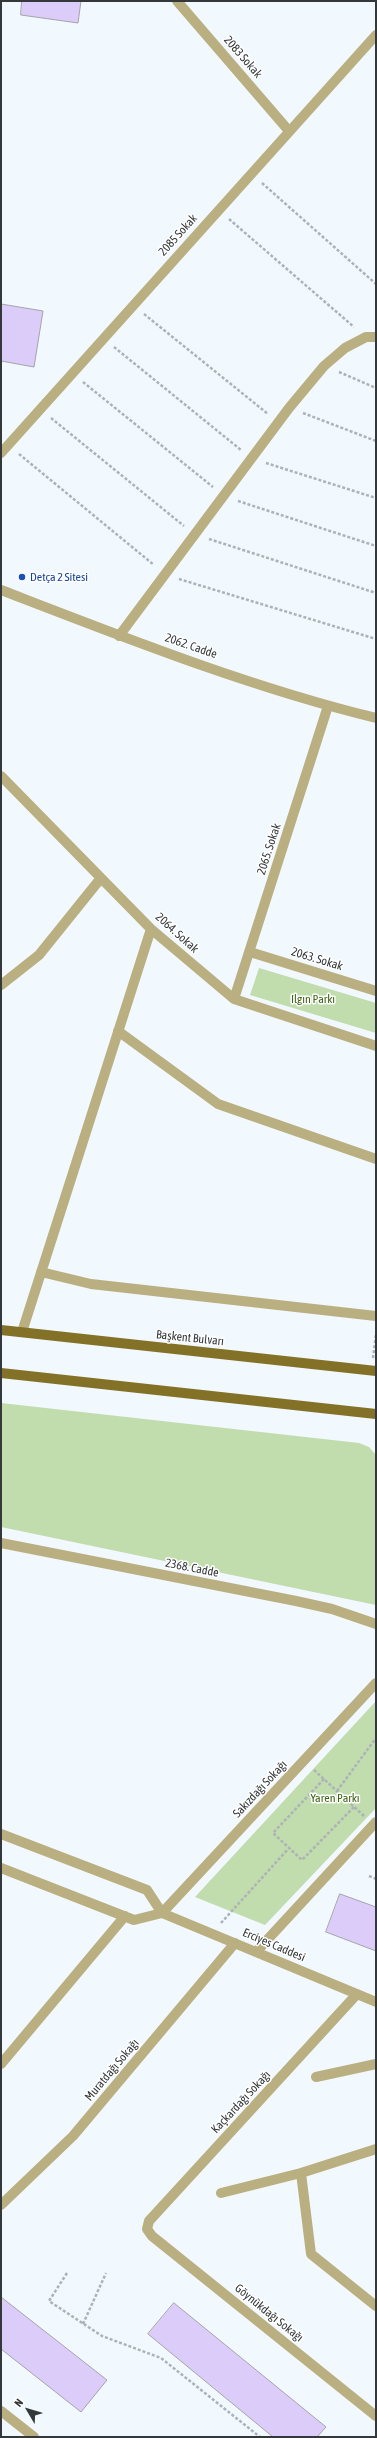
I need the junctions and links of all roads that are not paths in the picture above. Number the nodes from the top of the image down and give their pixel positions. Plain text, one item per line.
1 (177, 1) edge
2 (376, 35) edge
3 (289, 131) junction
4 (371, 337) edge
5 (1, 453) edge
6 (1, 590) edge
7 (119, 636) junction
8 (328, 706) junction
9 (376, 718) edge
10 (1, 776) edge
11 (102, 878) junction
12 (152, 929) junction
13 (250, 952) junction
14 (1, 985) edge
15 (376, 991) edge
16 (234, 1000) junction
17 (118, 1031) junction
18 (376, 1046) edge
19 (376, 1159) edge
20 (41, 1272) junction
21 (376, 1316) edge
22 (1, 1330) edge
23 (22, 1332) junction
24 (374, 1371) edge
25 (1, 1373) edge
26 (376, 1414) edge
27 (1, 1543) edge
28 (376, 1624) edge
29 (376, 1683) edge
30 (375, 1824) edge
31 (1, 1834) edge
32 (1, 1868) edge
33 (162, 1913) junction
34 (125, 1916) junction
35 (235, 1943) junction
36 (256, 1952) junction
37 (357, 1994) junction
38 (376, 2002) edge
39 (1, 2064) edge
40 (376, 2064) edge
41 (316, 2077) dead end
42 (376, 2149) edge
43 (301, 2173) junction
44 (221, 2193) dead end
45 (1, 2205) edge
46 (148, 2229) joint
47 (376, 2306) edge
48 (1, 2411) edge
49 (376, 2416) edge
50 (34, 2437) edge

1 - 3 street, 2083 Sokak
2 - 3 street, 2085 Sokak
3 - 5 street, 2085 Sokak
4 - 7 street
6 - 7 street, 2062. Cadde
7 - 8 street, 2062. Cadde
8 - 9 street, 2062. Cadde
8 - 13 street, 2065. Sokak
10 - 11 street, 2064. Sokak
11 - 12 street, 2064. Sokak
11 - 14 street
12 - 16 street, 2064. Sokak
12 - 17 street
13 - 15 street, 2063. Sokak
13 - 16 street, 2065. Sokak
16 - 18 street, 2064. Sokak
17 - 19 street
17 - 20 street
20 - 21 street
20 - 23 street
22 - 23 main road, Başkent Bulvarı
23 - 24 main road, Başkent Bulvarı
25 - 26 main road
27 - 28 street, 2368. Cadde
29 - 33 street, Sakızdağı Sokağı
30 - 36 street
31 - 33 street
32 - 34 street
33 - 34 street
33 - 35 street, Erciyes Caddesi
34 - 39 street
35 - 36 street, Erciyes Caddesi
35 - 45 street, Muratdağı Sokağı
36 - 37 street, Erciyes Caddesi
37 - 38 street, Erciyes Caddesi
37 - 46 street, Kaçkardağı Sokağı
40 - 41 street
42 - 43 street
43 - 44 street
43 - 47 street
46 - 49 street, Göynükdağı Sokağı
48 - 50 street

